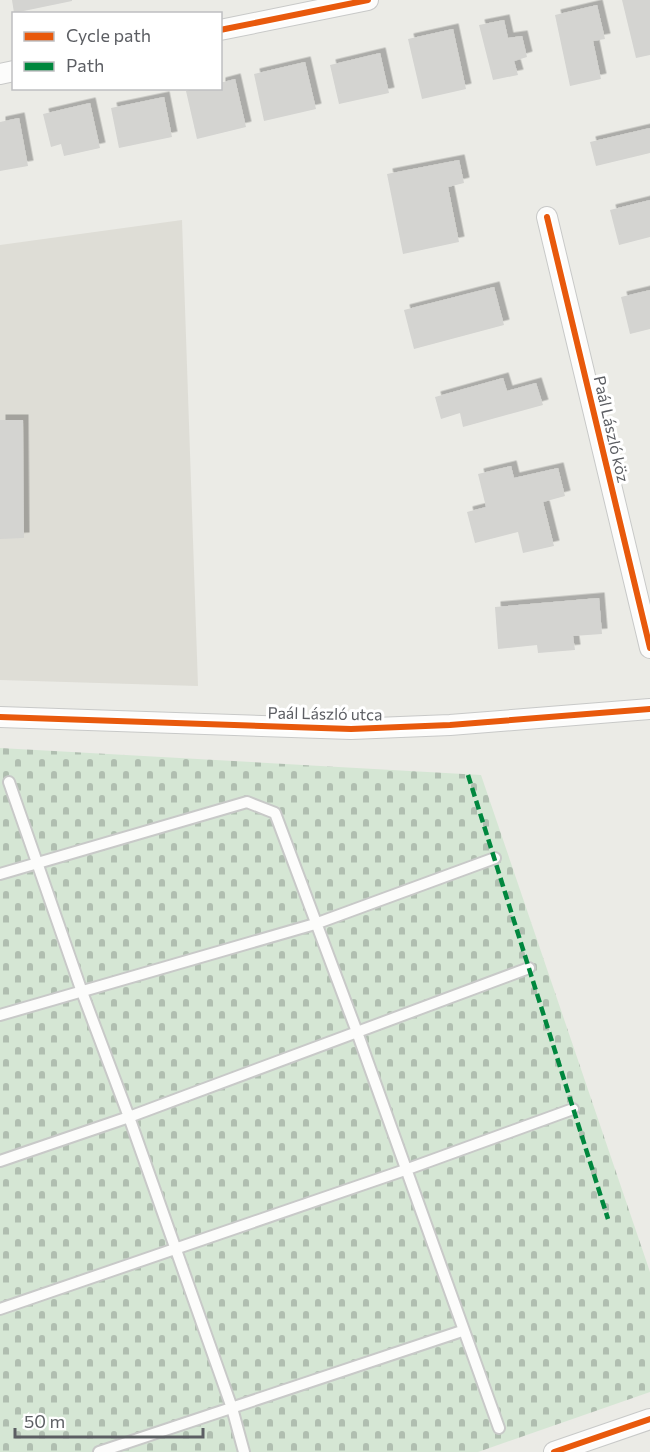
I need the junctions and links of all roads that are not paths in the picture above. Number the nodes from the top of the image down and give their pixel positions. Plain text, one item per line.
1 (368, 0) edge
2 (222, 30) edge
3 (547, 217) dead end
4 (650, 648) edge
5 (650, 709) edge
6 (0, 717) edge
7 (9, 782) dead end
8 (495, 858) dead end
9 (36, 863) junction
10 (0, 874) edge
11 (315, 924) junction
12 (529, 968) dead end
13 (82, 992) junction
14 (0, 1015) edge
15 (357, 1032) junction
16 (573, 1109) dead end
17 (129, 1117) junction
18 (0, 1161) edge
19 (405, 1170) junction
20 (174, 1248) junction
21 (0, 1309) edge
22 (462, 1331) junction
23 (232, 1408) junction
24 (650, 1419) edge
25 (499, 1428) dead end
26 (99, 1452) edge
27 (244, 1452) edge
28 (554, 1452) edge

1 - 2 street
3 - 4 street, Paál László köz
5 - 6 street, Paál László utca
7 - 9 lane
8 - 11 lane
9 - 10 lane
9 - 11 lane
9 - 13 lane
11 - 13 lane
11 - 15 lane
12 - 15 lane
13 - 14 lane
13 - 17 lane
15 - 17 lane
15 - 19 lane
16 - 19 lane
17 - 18 lane
17 - 20 lane
19 - 20 lane
19 - 22 lane
20 - 21 lane
20 - 23 lane
22 - 23 lane
22 - 25 lane
23 - 26 lane
23 - 27 lane
24 - 28 street

